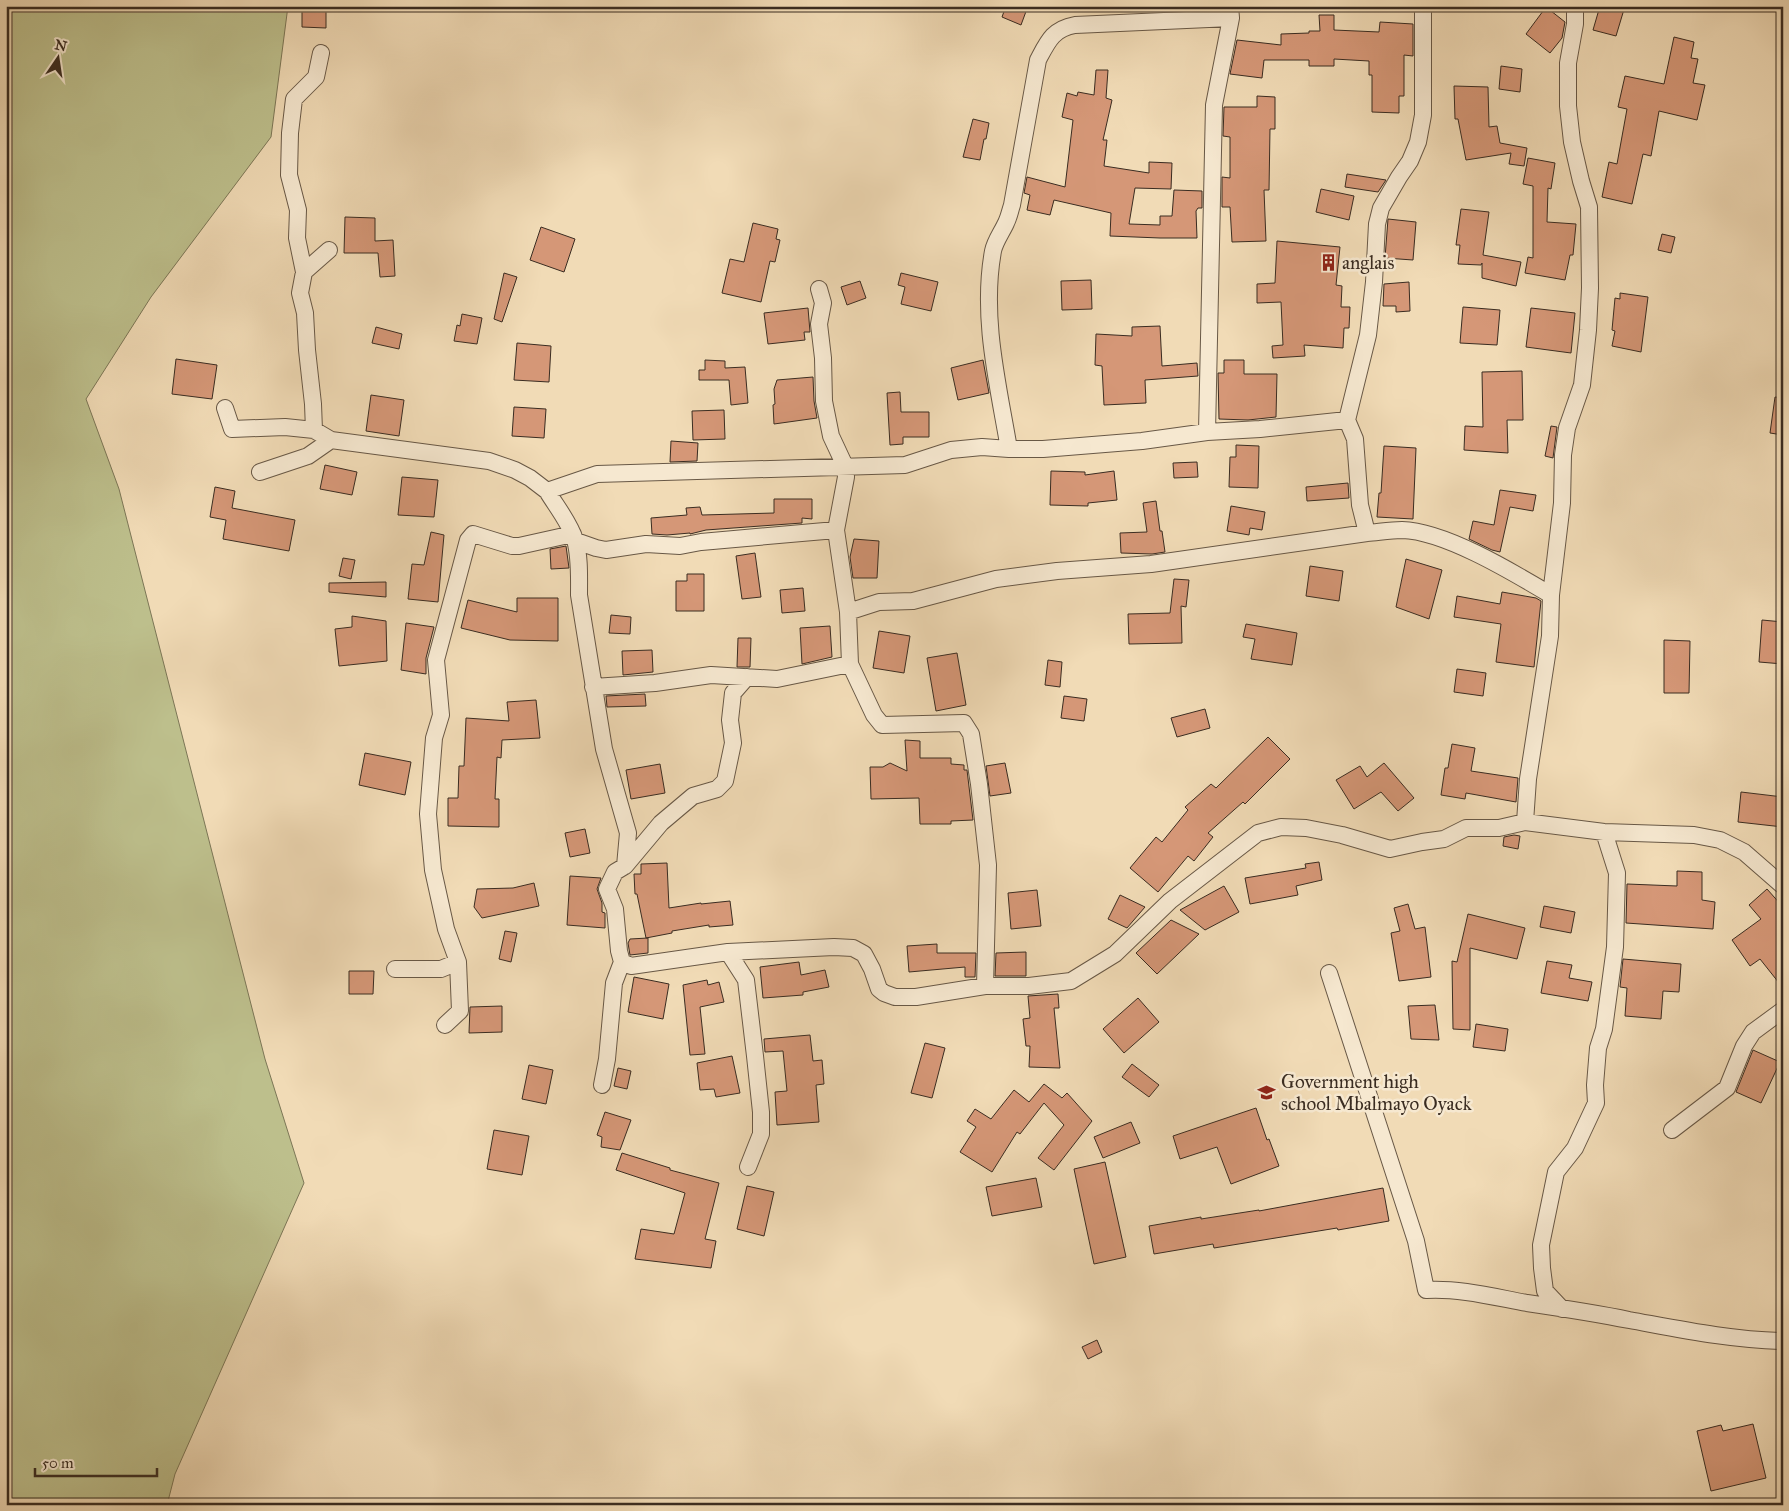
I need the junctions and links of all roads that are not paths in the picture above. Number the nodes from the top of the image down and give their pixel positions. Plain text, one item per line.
1 (1423, 6) edge
2 (1575, 6) edge
3 (1231, 12) edge
4 (321, 53) dead end
5 (329, 250) dead end
6 (304, 272) junction
7 (819, 289) dead end
8 (225, 408) dead end
9 (1347, 420) junction
10 (314, 430) junction
11 (1207, 432) junction
12 (332, 440) junction
13 (1009, 449) junction
14 (845, 466) junction
15 (260, 472) dead end
16 (547, 492) junction
17 (836, 530) junction
18 (1367, 533) junction
19 (574, 537) junction
20 (1551, 595) junction
21 (848, 612) junction
22 (850, 664) junction
23 (747, 677) junction
24 (593, 687) junction
25 (1525, 822) junction
26 (1604, 832) junction
27 (625, 866) junction
28 (1783, 886) edge
29 (728, 952) junction
30 (458, 962) junction
31 (622, 962) junction
32 (395, 969) dead end
33 (1329, 973) dead end
34 (985, 986) junction
35 (1783, 1010) edge
36 (445, 1025) dead end
37 (602, 1085) dead end
38 (1672, 1130) dead end
39 (748, 1167) dead end
40 (1562, 1308) junction
41 (1783, 1341) edge

1 - 9 street
2 - 20 street
3 - 11 street
3 - 13 street
4 - 6 street
5 - 6 street
6 - 10 street
7 - 14 street
8 - 10 street
9 - 11 street
9 - 18 street
10 - 12 street
11 - 13 street
12 - 15 street
12 - 16 street
13 - 14 street
14 - 16 street
14 - 17 street
16 - 19 street
17 - 19 street
17 - 21 street
18 - 20 street
18 - 21 street
19 - 24 street
19 - 30 street
20 - 25 street
21 - 22 street
22 - 23 street
22 - 34 street
23 - 24 street
23 - 27 street
24 - 27 street
25 - 26 street
25 - 34 street
26 - 28 street
26 - 40 street
27 - 31 street
29 - 31 street
29 - 34 street
29 - 39 street
30 - 32 street
30 - 36 street
31 - 37 street
33 - 40 street
35 - 38 street
40 - 41 street

